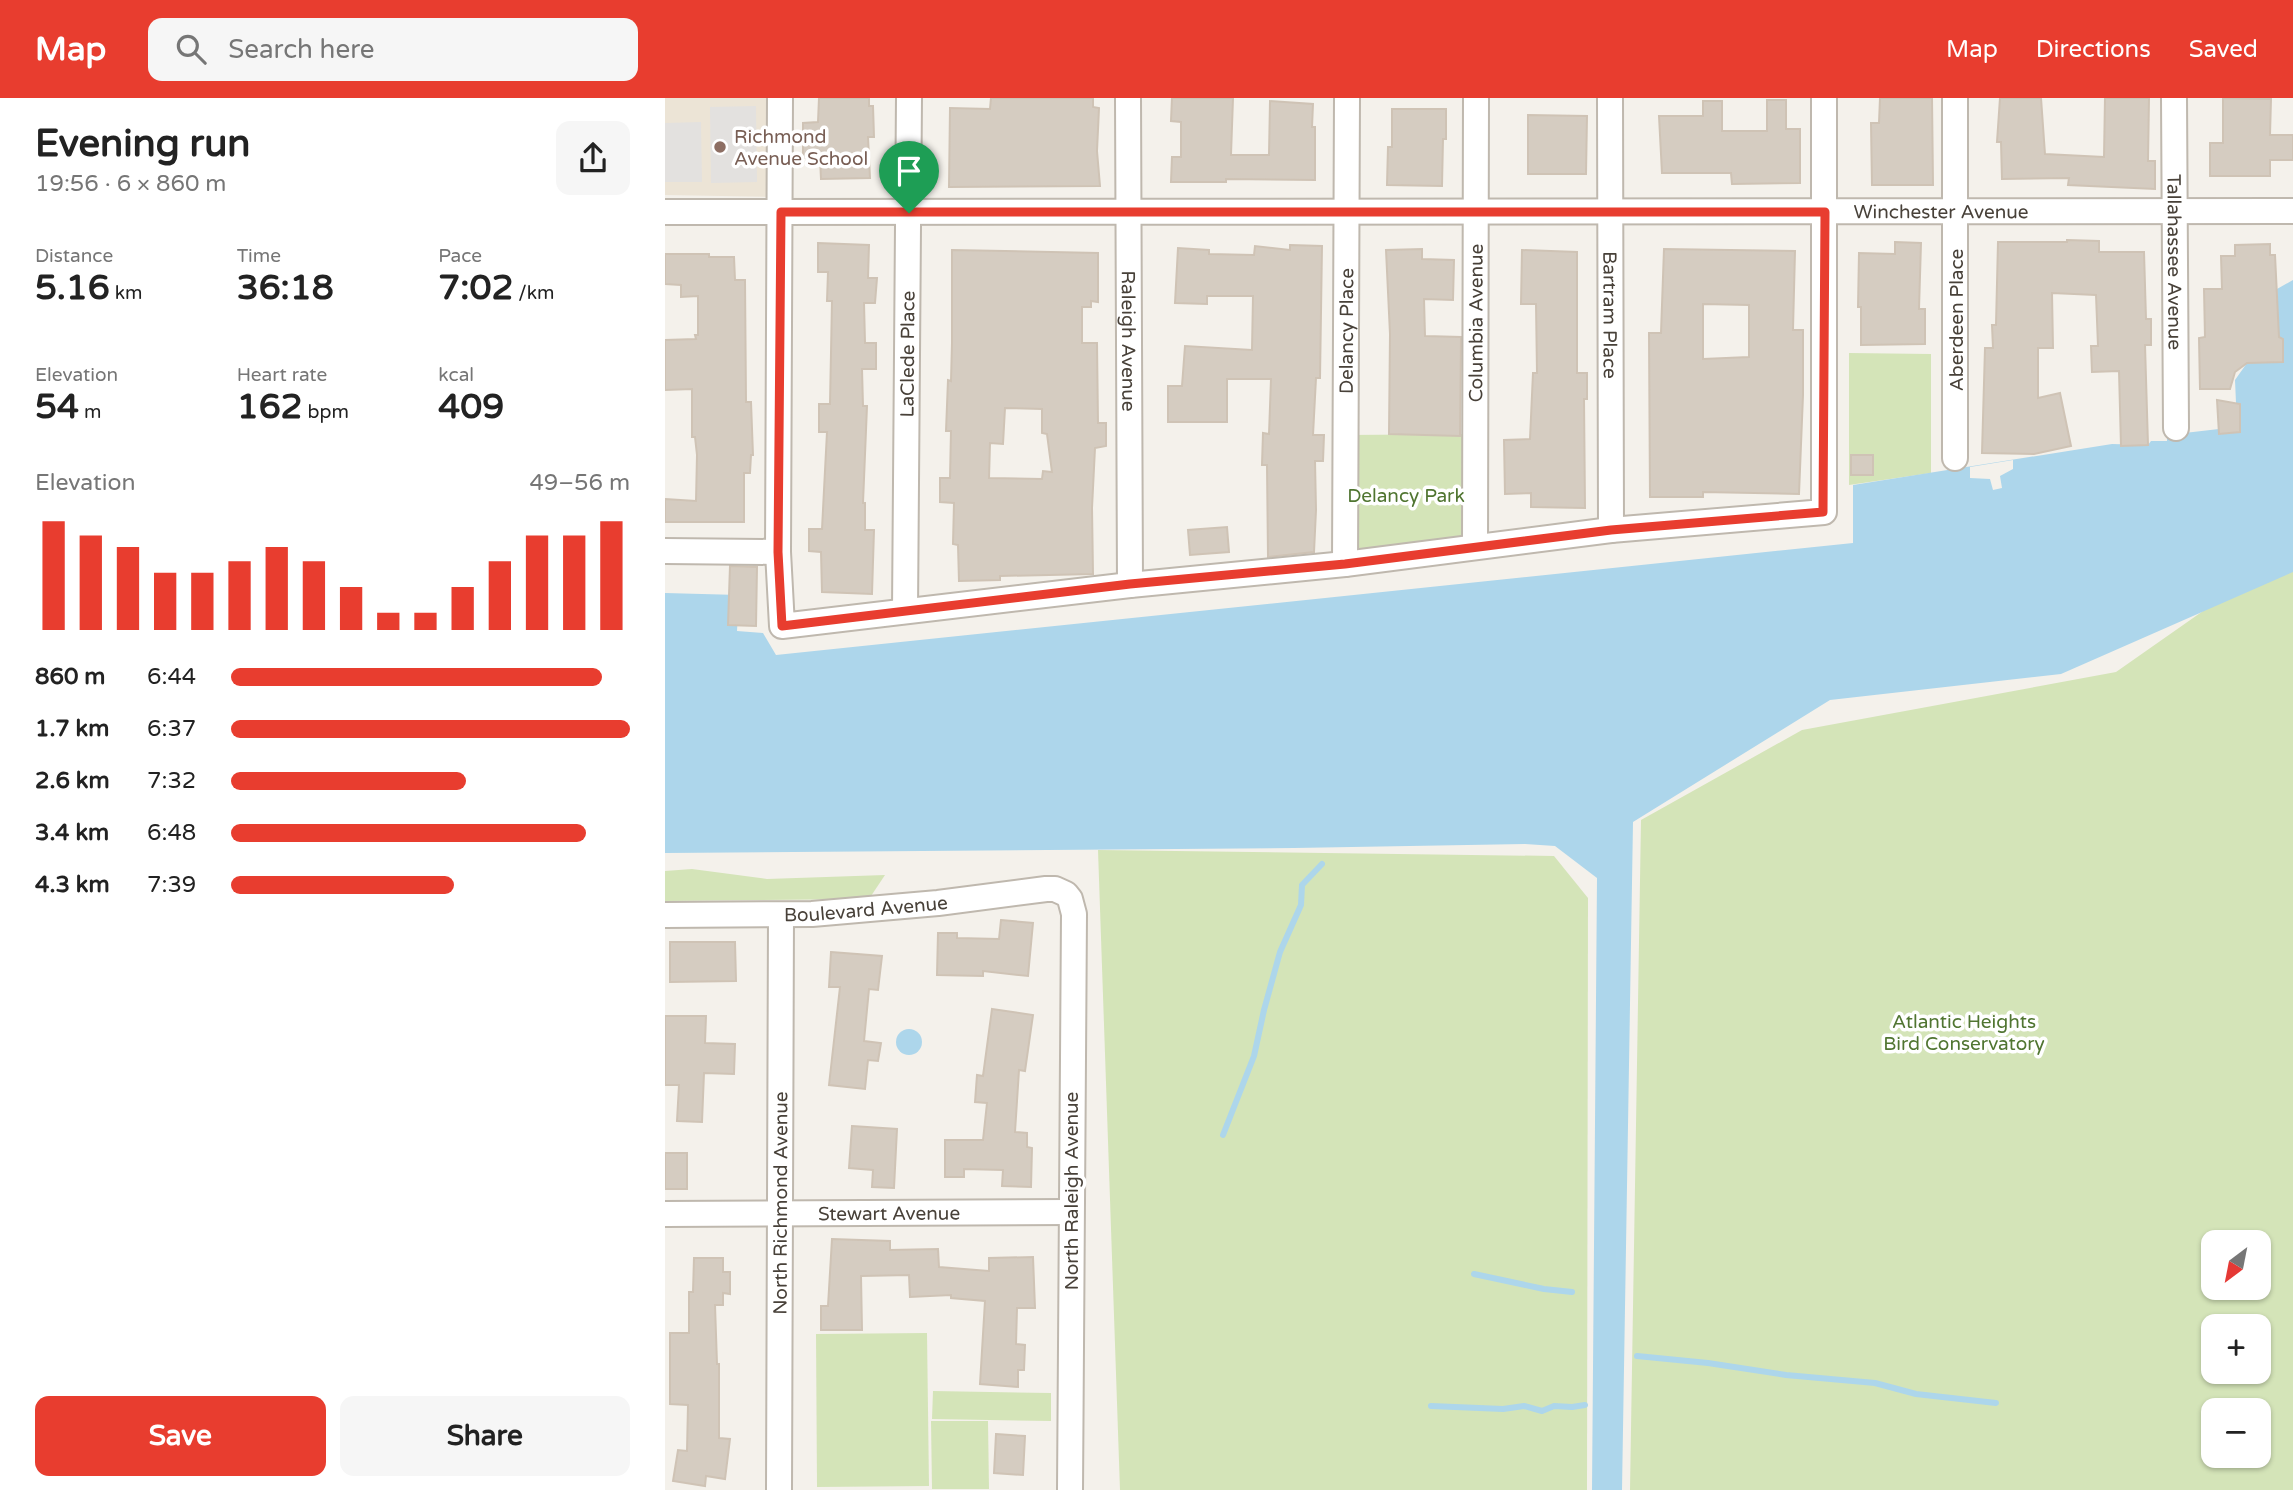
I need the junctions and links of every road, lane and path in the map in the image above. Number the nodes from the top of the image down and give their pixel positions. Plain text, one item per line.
1 (781, 98) edge
2 (909, 98) edge
3 (1128, 98) edge
4 (1347, 98) edge
5 (1476, 98) edge
6 (1610, 98) edge
7 (1824, 98) edge
8 (1955, 98) edge
9 (2174, 98) edge
10 (1956, 211) junction
11 (2174, 211) junction
12 (2293, 211) edge
13 (665, 212) edge
14 (781, 212) junction
15 (1477, 212) junction
16 (1825, 212) junction
17 (909, 213) junction
18 (1128, 213) junction
19 (1347, 213) junction
20 (1611, 213) junction
21 (2176, 428) dead end
22 (1955, 457) dead end
23 (1611, 530) junction
24 (1475, 547) junction
25 (665, 551) edge
26 (778, 552) junction
27 (1345, 564) junction
28 (1130, 584) junction
29 (905, 611) junction
30 (1066, 894) joint
31 (665, 915) edge
32 (781, 915) junction
33 (1070, 1212) junction
34 (665, 1214) edge
35 (780, 1214) junction
36 (779, 1490) edge
37 (1070, 1490) edge

1 - 14 street
2 - 17 street, LaClede Place
3 - 18 street, Raleigh Avenue
4 - 19 street, Delancy Place
5 - 15 street, Columbia Avenue
6 - 20 street, Bartram Place
7 - 16 street
8 - 10 street, Aberdeen Place
9 - 11 street, Tallahassee Avenue
10 - 11 street, Winchester Avenue
10 - 16 street, Winchester Avenue
10 - 22 street, Aberdeen Place
11 - 12 street, Winchester Avenue
11 - 21 street, Tallahassee Avenue
13 - 14 street, Winchester Avenue
14 - 17 street, Winchester Avenue
14 - 26 street
15 - 19 street, Winchester Avenue
15 - 20 street, Winchester Avenue
15 - 24 street, Columbia Avenue
16 - 20 street, Winchester Avenue
16 - 23 street
17 - 18 street, Winchester Avenue
17 - 29 street, LaClede Place
18 - 19 street, Winchester Avenue
18 - 28 street, Raleigh Avenue
19 - 27 street, Delancy Place
20 - 23 street, Bartram Place
23 - 24 street
24 - 27 street
25 - 26 street
26 - 29 street
27 - 28 street
28 - 29 street
30 - 32 street, Boulevard Avenue
30 - 33 street, North Raleigh Avenue
31 - 32 street, Boulevard Avenue
32 - 35 street, North Richmond Avenue
33 - 35 street, Stewart Avenue
33 - 37 street, North Raleigh Avenue
34 - 35 street, Stewart Avenue
35 - 36 street, North Richmond Avenue

